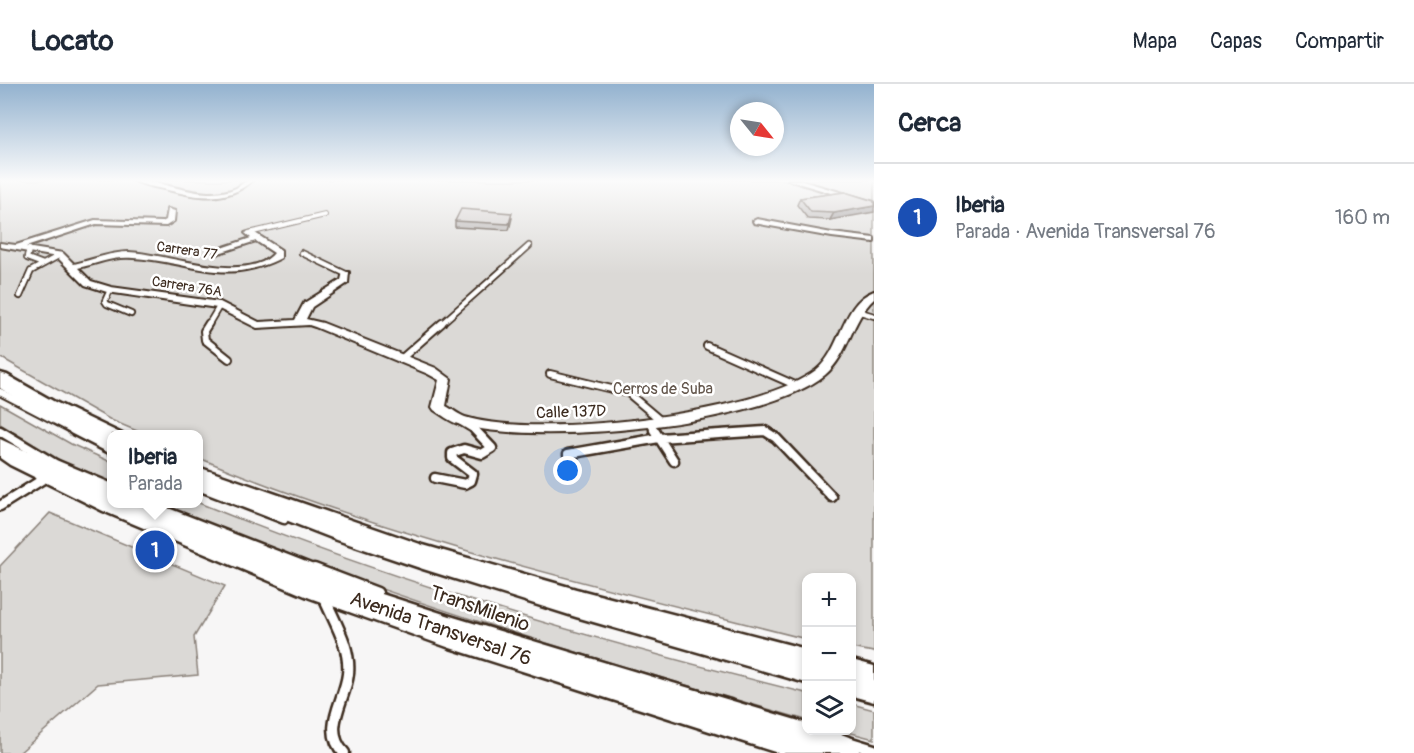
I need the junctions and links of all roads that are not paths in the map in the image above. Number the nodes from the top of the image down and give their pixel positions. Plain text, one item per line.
1 (171, 211) dead end
2 (325, 215) dead end
3 (757, 220) dead end
4 (249, 233) joint
5 (256, 239) junction
6 (874, 240) edge
7 (0, 245) edge
8 (529, 246) dead end
9 (18, 247) junction
10 (29, 249) junction
11 (216, 251) dead end
12 (302, 252) dead end
13 (60, 255) junction
14 (43, 264) junction
15 (73, 267) junction
16 (346, 274) joint
17 (110, 290) junction
18 (874, 294) edge
19 (20, 296) dead end
20 (220, 305) junction
21 (857, 310) junction
22 (131, 314) dead end
23 (874, 316) edge
24 (299, 323) junction
25 (707, 346) dead end
26 (229, 359) dead end
27 (401, 359) junction
28 (550, 374) dead end
29 (0, 379) edge
30 (795, 385) junction
31 (0, 392) edge
32 (439, 407) joint
33 (459, 421) junction
34 (654, 421) junction
35 (107, 436) edge
36 (659, 438) junction
37 (2, 447) edge
38 (107, 448) edge
39 (568, 454) dead end
40 (674, 461) dead end
41 (51, 475) junction
42 (203, 478) edge
43 (435, 478) dead end
44 (107, 486) edge
45 (203, 488) edge
46 (832, 497) dead end
47 (107, 501) edge
48 (0, 506) edge
49 (124, 508) edge
50 (157, 508) edge
51 (321, 588) junction
52 (388, 597) dead end
53 (501, 636) dead end
54 (800, 668) edge
55 (856, 679) edge
56 (874, 684) edge
57 (856, 690) edge
58 (874, 695) edge
59 (802, 733) edge
60 (802, 733) edge
61 (810, 735) edge
62 (874, 750) edge
63 (344, 753) edge

1 - 9 street
2 - 4 lane
3 - 6 street
4 - 5 street
5 - 11 street
5 - 15 street, Carrera 77
7 - 9 street
8 - 27 lane
9 - 10 street
10 - 13 street
10 - 14 lane
12 - 16 lane
13 - 14 lane
13 - 15 street, Carrera 76A
14 - 19 lane
15 - 17 street, Carrera 76A
16 - 24 street
17 - 20 street, Carrera 76A
17 - 22 lane
18 - 21 street, Calle 137D
20 - 24 street, Carrera 76A
20 - 26 lane
21 - 23 lane
21 - 30 street, Calle 137D
24 - 27 street, Carrera 76A
25 - 30 lane
27 - 32 street, Carrera 76A
28 - 34 lane
29 - 35 main road
30 - 34 street, Calle 137D
31 - 38 lane
32 - 33 street, Calle 137D
33 - 34 street, Calle 137D
33 - 43 lane
34 - 36 lane
36 - 39 lane
36 - 40 lane
36 - 46 lane
37 - 41 main road, Avenida Transversal 76
37 - 44 lane
41 - 47 main road, Avenida Transversal 76
41 - 48 lane
42 - 54 main road
45 - 54 lane, TransMilenio
49 - 51 main road, Avenida Transversal 76
50 - 52 lane
51 - 59 main road, Avenida Transversal 76
51 - 63 lane
53 - 60 lane, TransMilenio
55 - 56 main road
57 - 58 lane
61 - 62 lane, TransMilenio

